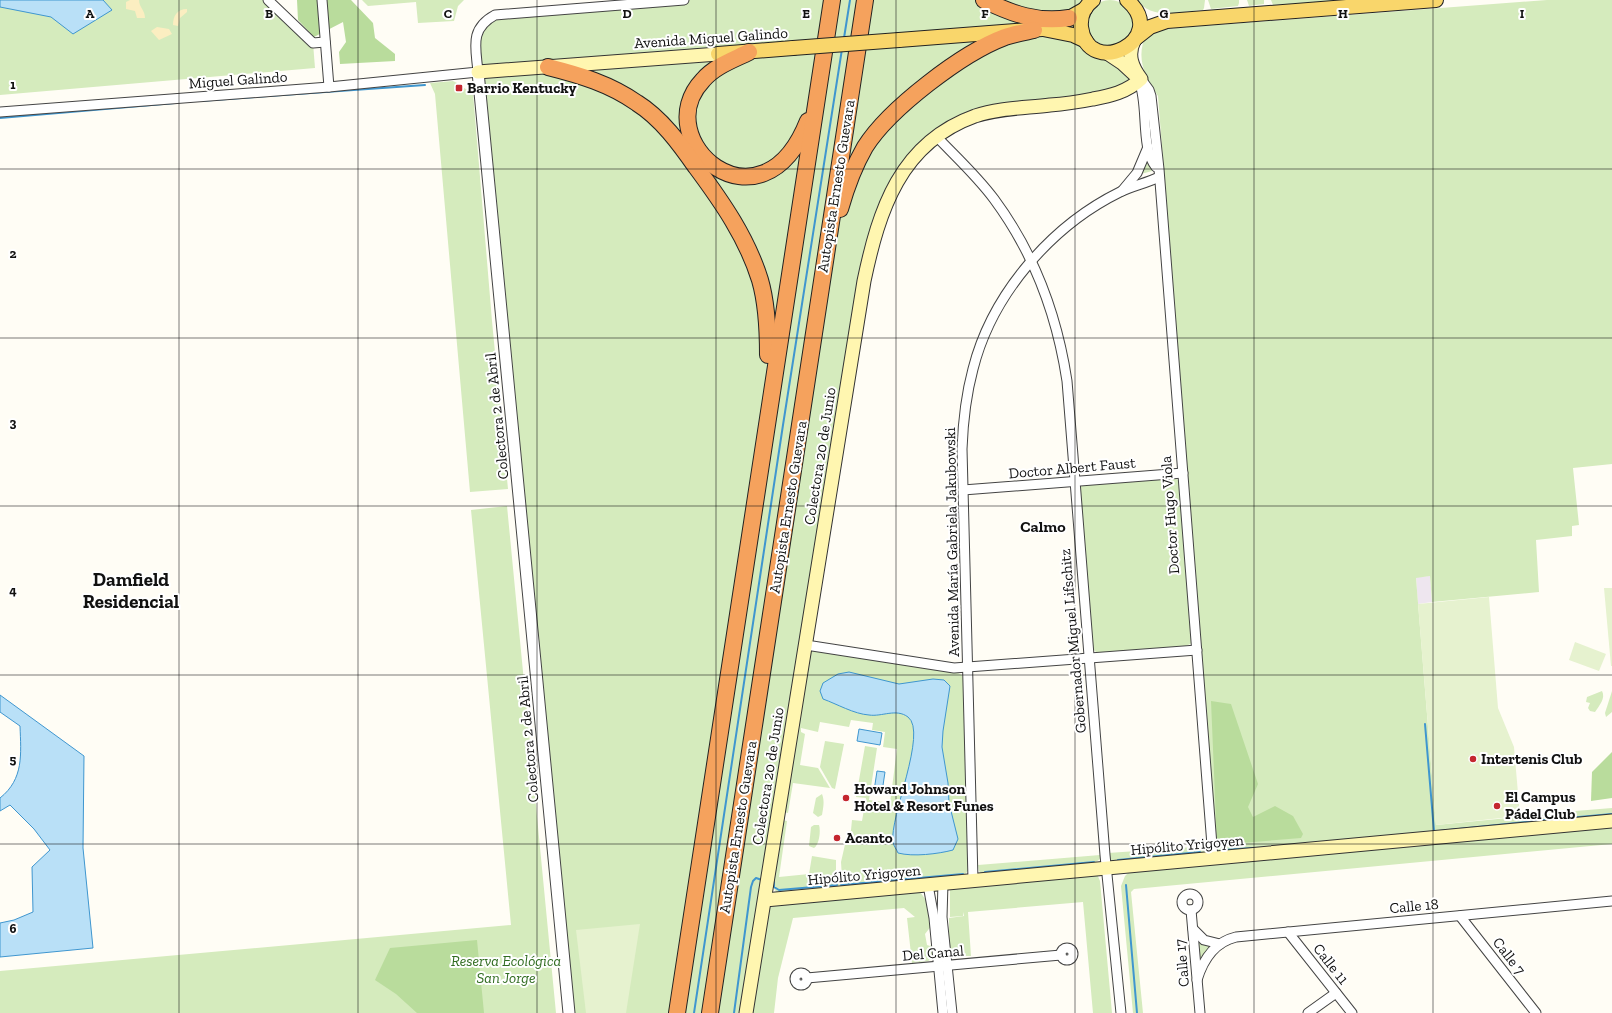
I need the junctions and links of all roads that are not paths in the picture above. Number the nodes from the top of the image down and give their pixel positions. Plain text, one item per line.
1 (268, 0) edge
2 (322, 0) edge
3 (684, 0) edge
4 (832, 0) edge
5 (865, 0) edge
6 (984, 0) edge
7 (1127, 0) edge
8 (1436, 0) edge
9 (1090, 3) edge
10 (1138, 14) junction
11 (1069, 18) junction
12 (1167, 21) junction
13 (1038, 30) junction
14 (1135, 39) junction
15 (1086, 41) junction
16 (325, 42) junction
17 (749, 52) junction
18 (1107, 53) junction
19 (718, 54) junction
20 (548, 67) junction
21 (478, 72) junction
22 (1140, 80) junction
23 (329, 87) junction
24 (816, 100) junction
25 (0, 112) edge
26 (936, 136) junction
27 (1148, 146) junction
28 (688, 156) junction
29 (1159, 173) junction
30 (1130, 182) junction
31 (1121, 192) junction
32 (1031, 262) junction
33 (823, 270) junction
34 (770, 392) junction
35 (1183, 473) junction
36 (1075, 481) junction
37 (963, 490) junction
38 (806, 645) junction
39 (1197, 650) junction
40 (1089, 658) junction
41 (968, 668) junction
42 (1612, 821) edge
43 (1213, 858) junction
44 (1106, 868) junction
45 (973, 880) junction
46 (943, 883) junction
47 (928, 885) junction
48 (765, 900) junction
49 (1612, 902) edge
50 (1191, 910) dead end
51 (1460, 916) junction
52 (1193, 930) junction
53 (1288, 932) junction
54 (1220, 944) junction
55 (1061, 955) dead end
56 (943, 966) junction
57 (807, 978) dead end
58 (1197, 980) junction
59 (1336, 993) junction
60 (569, 1013) edge
61 (677, 1013) edge
62 (710, 1013) edge
63 (746, 1013) edge
64 (943, 1013) edge
65 (952, 1013) edge
66 (1121, 1013) edge
67 (1200, 1013) edge
68 (1308, 1013) edge
69 (1352, 1013) edge
70 (1536, 1013) edge

1 - 16 street
2 - 16 street
3 - 21 street, Colectora 2 de Abril
4 - 24 highway, Autopista Ernesto Guevara
5 - 33 highway, Autopista Ernesto Guevara
6 - 11 highway
7 - 10 main road
8 - 12 main road
9 - 11 main road, Avenida Miguel Galindo
9 - 15 main road
10 - 12 main road
10 - 14 main road
11 - 13 main road, Avenida Miguel Galindo
12 - 14 main road
13 - 15 main road, Avenida Miguel Galindo
13 - 17 main road, Avenida Miguel Galindo, bridge
13 - 33 highway
14 - 18 main road
14 - 22 main road, Doctor Hugo Viola
15 - 18 main road, Avenida Miguel Galindo
16 - 23 street
17 - 19 main road, Avenida Miguel Galindo
17 - 24 highway
18 - 22 main road, Doctor Hugo Viola
19 - 20 main road, Avenida Miguel Galindo
19 - 28 highway
20 - 21 main road, Avenida Miguel Galindo
20 - 28 highway
21 - 23 street, Miguel Galindo
21 - 60 street, Colectora 2 de Abril
22 - 26 main road, Colectora 20 de Junio
22 - 27 street, Doctor Hugo Viola
22 - 29 street, Doctor Hugo Viola
23 - 25 street, Miguel Galindo
24 - 34 highway, Autopista Ernesto Guevara
26 - 32 street, Gobernador Miguel Lifschitz
26 - 38 main road, Colectora 20 de Junio
27 - 29 street, Doctor Hugo Viola
27 - 30 street, Avenida María Gabriela Jakubowski
28 - 34 highway
29 - 30 street
29 - 31 street, Avenida María Gabriela Jakubowski
29 - 35 street, Doctor Hugo Viola
30 - 31 street, Avenida María Gabriela Jakubowski
31 - 32 street, Avenida María Gabriela Jakubowski
32 - 36 street, Gobernador Miguel Lifschitz
32 - 37 street, Avenida María Gabriela Jakubowski
33 - 62 highway, Autopista Ernesto Guevara
34 - 61 highway, Autopista Ernesto Guevara
35 - 36 street, Doctor Albert Faust
35 - 39 street, Doctor Hugo Viola
36 - 37 street, Doctor Albert Faust
36 - 40 street, Gobernador Miguel Lifschitz
37 - 41 street, Avenida María Gabriela Jakubowski
38 - 41 street
38 - 48 main road, Colectora 20 de Junio
39 - 40 street
39 - 43 street, Doctor Hugo Viola
40 - 41 street
40 - 44 street, Gobernador Miguel Lifschitz
41 - 45 street, Avenida María Gabriela Jakubowski
42 - 43 main road, Hipólito Yrigoyen
43 - 44 main road, Hipólito Yrigoyen
44 - 45 main road, Hipólito Yrigoyen
44 - 66 street, Gobernador Miguel Lifschitz
45 - 46 main road, Hipólito Yrigoyen
46 - 47 main road, Hipólito Yrigoyen
46 - 56 street
47 - 48 main road, Hipólito Yrigoyen
47 - 56 street
48 - 63 main road, Colectora 20 de Junio
49 - 51 street, Calle 18
50 - 52 street, Calle 17
51 - 53 street, Calle 18
51 - 70 street, Calle 7
52 - 54 street
52 - 58 street, Calle 17
53 - 54 street, Calle 18
53 - 59 street, Calle 11
54 - 58 street, Calle 18
55 - 56 street, Del Canal
56 - 57 street, Del Canal
56 - 64 street
56 - 65 street
58 - 67 street, Calle 17
59 - 68 street
59 - 69 street, Calle 11

